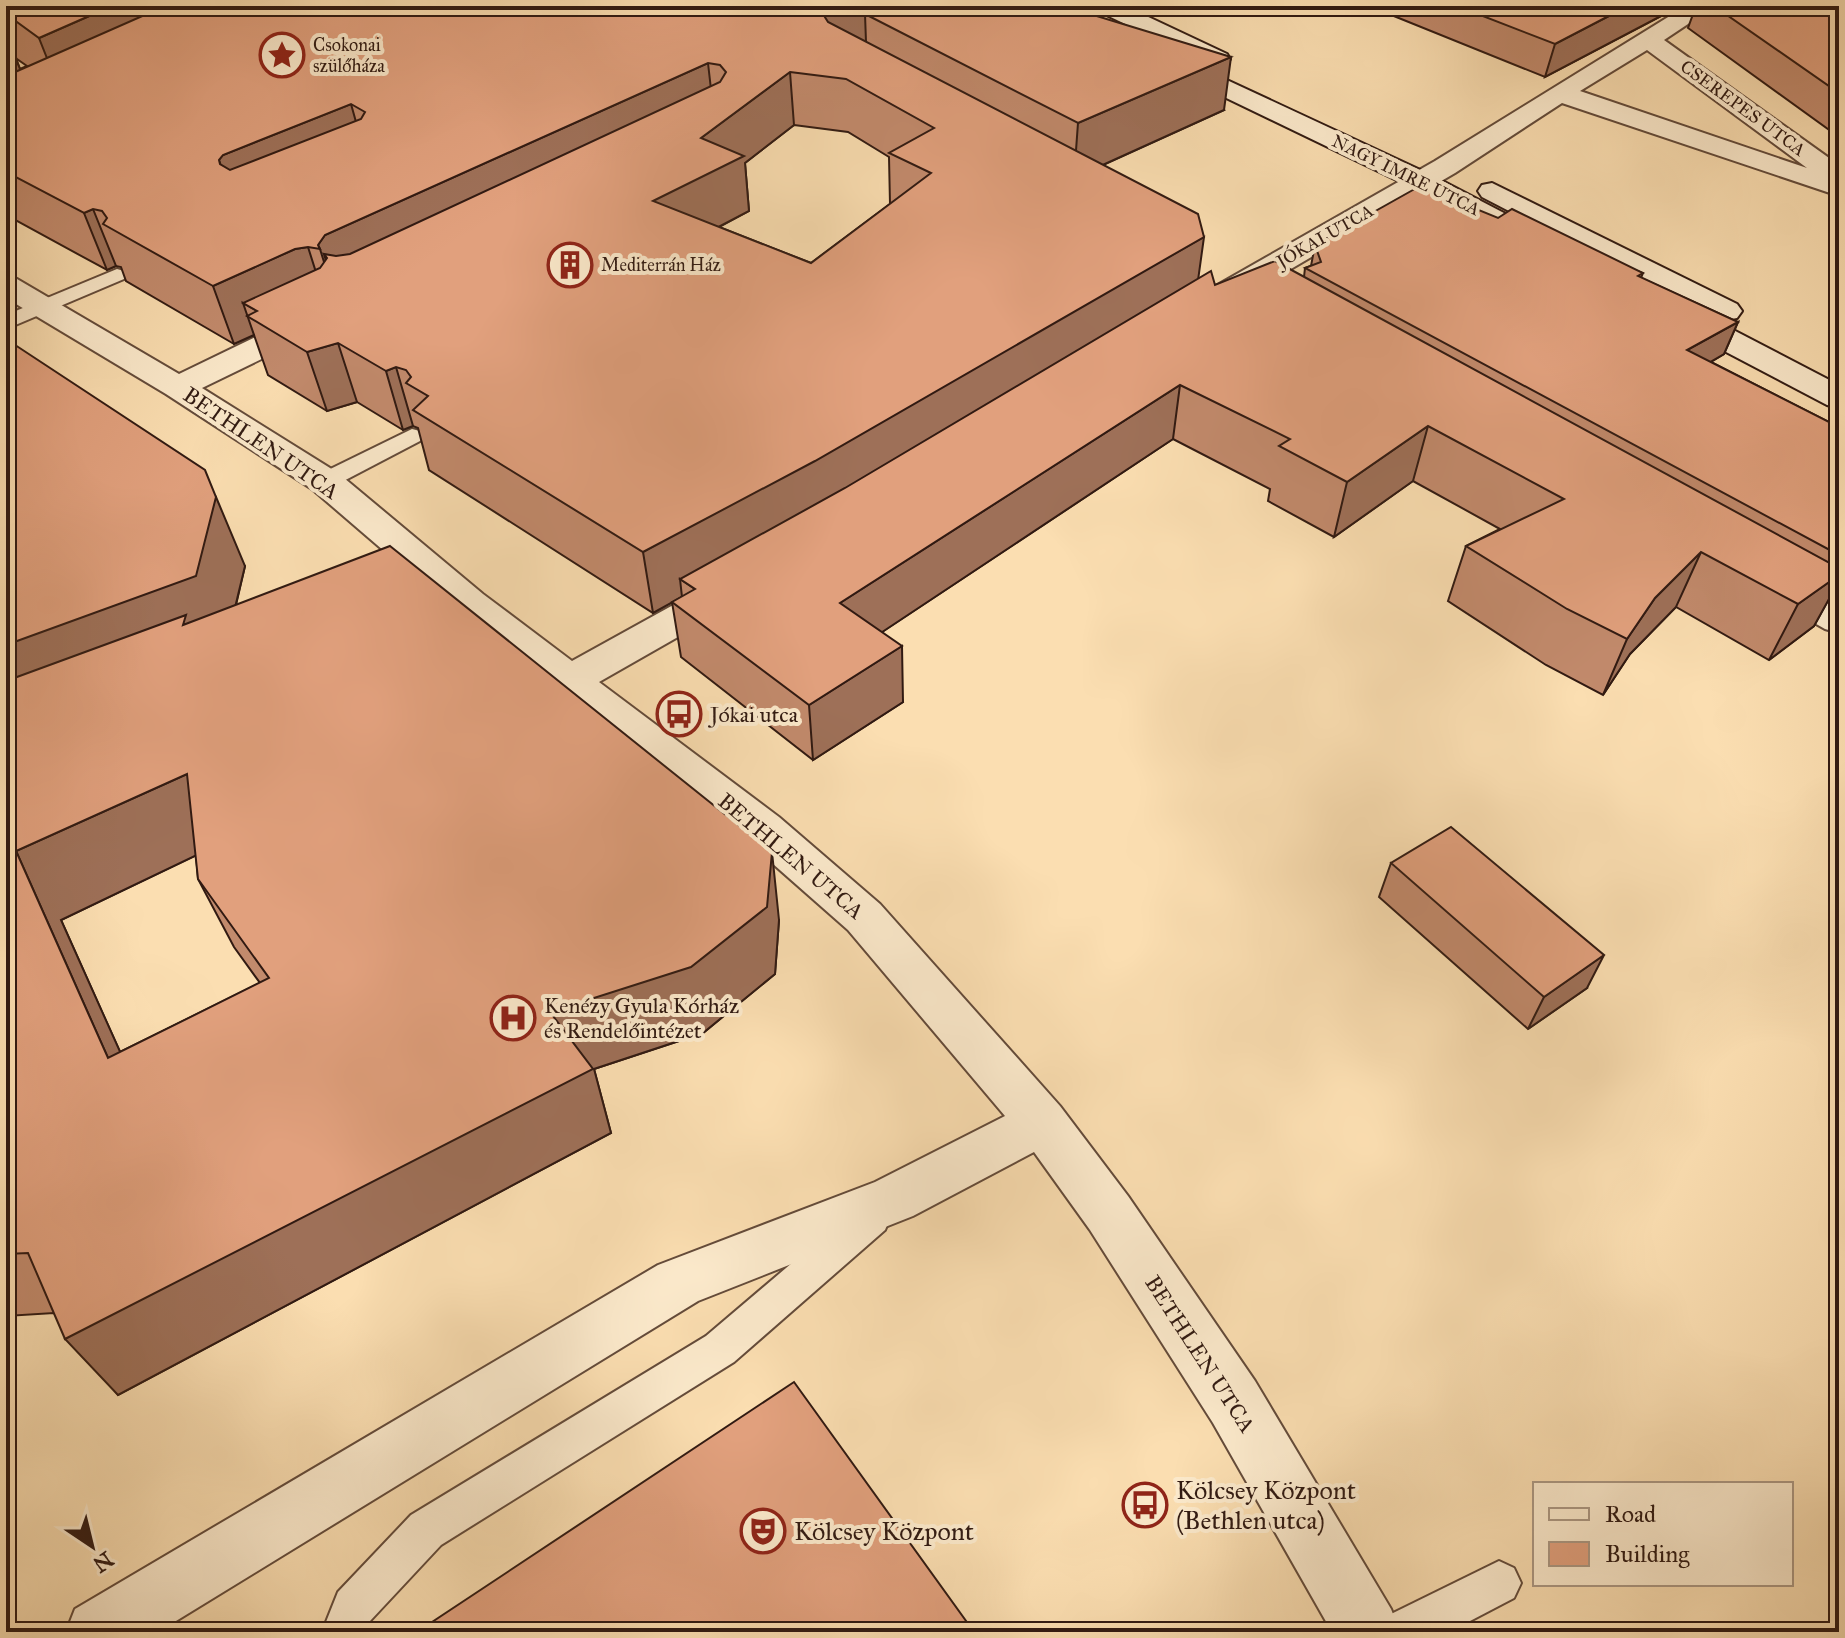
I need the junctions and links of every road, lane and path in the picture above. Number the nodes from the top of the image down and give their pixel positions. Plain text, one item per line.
1 (1703, 6) edge
2 (1093, 13) edge
3 (1647, 39) junction
4 (1559, 93) junction
5 (1433, 174) junction
6 (1839, 178) edge
7 (1839, 188) edge
8 (117, 275) edge
9 (6, 285) edge
10 (1201, 309) edge
11 (26, 314) edge
12 (325, 316) edge
13 (1839, 369) edge
14 (178, 387) junction
15 (1839, 398) edge
16 (412, 436) edge
17 (325, 481) junction
18 (1742, 565) edge
19 (752, 578) edge
20 (441, 579) junction
21 (398, 596) edge
22 (1839, 620) edge
23 (572, 679) junction
24 (1042, 1122) junction
25 (894, 1199) junction
26 (1499, 1583) dead end
27 (98, 1632) edge
28 (344, 1632) edge
29 (1368, 1632) edge
30 (1403, 1632) edge

1 - 3 street, JÓKAI UTCA
2 - 5 street, NAGY IMRE UTCA
3 - 4 street, JÓKAI UTCA
3 - 6 street, CSEREPES UTCA
4 - 5 street, JÓKAI UTCA
4 - 7 street
5 - 10 street, JÓKAI UTCA
5 - 13 street, NAGY IMRE UTCA
5 - 15 street, NAGY IMRE UTCA
8 - 11 lane
9 - 11 street, BETHLEN UTCA
11 - 14 street, BETHLEN UTCA
12 - 14 street
14 - 17 street, BETHLEN UTCA
16 - 17 lane
17 - 20 street, BETHLEN UTCA
18 - 22 street
19 - 23 street
20 - 21 street
20 - 23 street, BETHLEN UTCA
23 - 24 street, BETHLEN UTCA
24 - 25 street
24 - 29 street, BETHLEN UTCA
25 - 27 street
25 - 28 lane
26 - 30 lane

